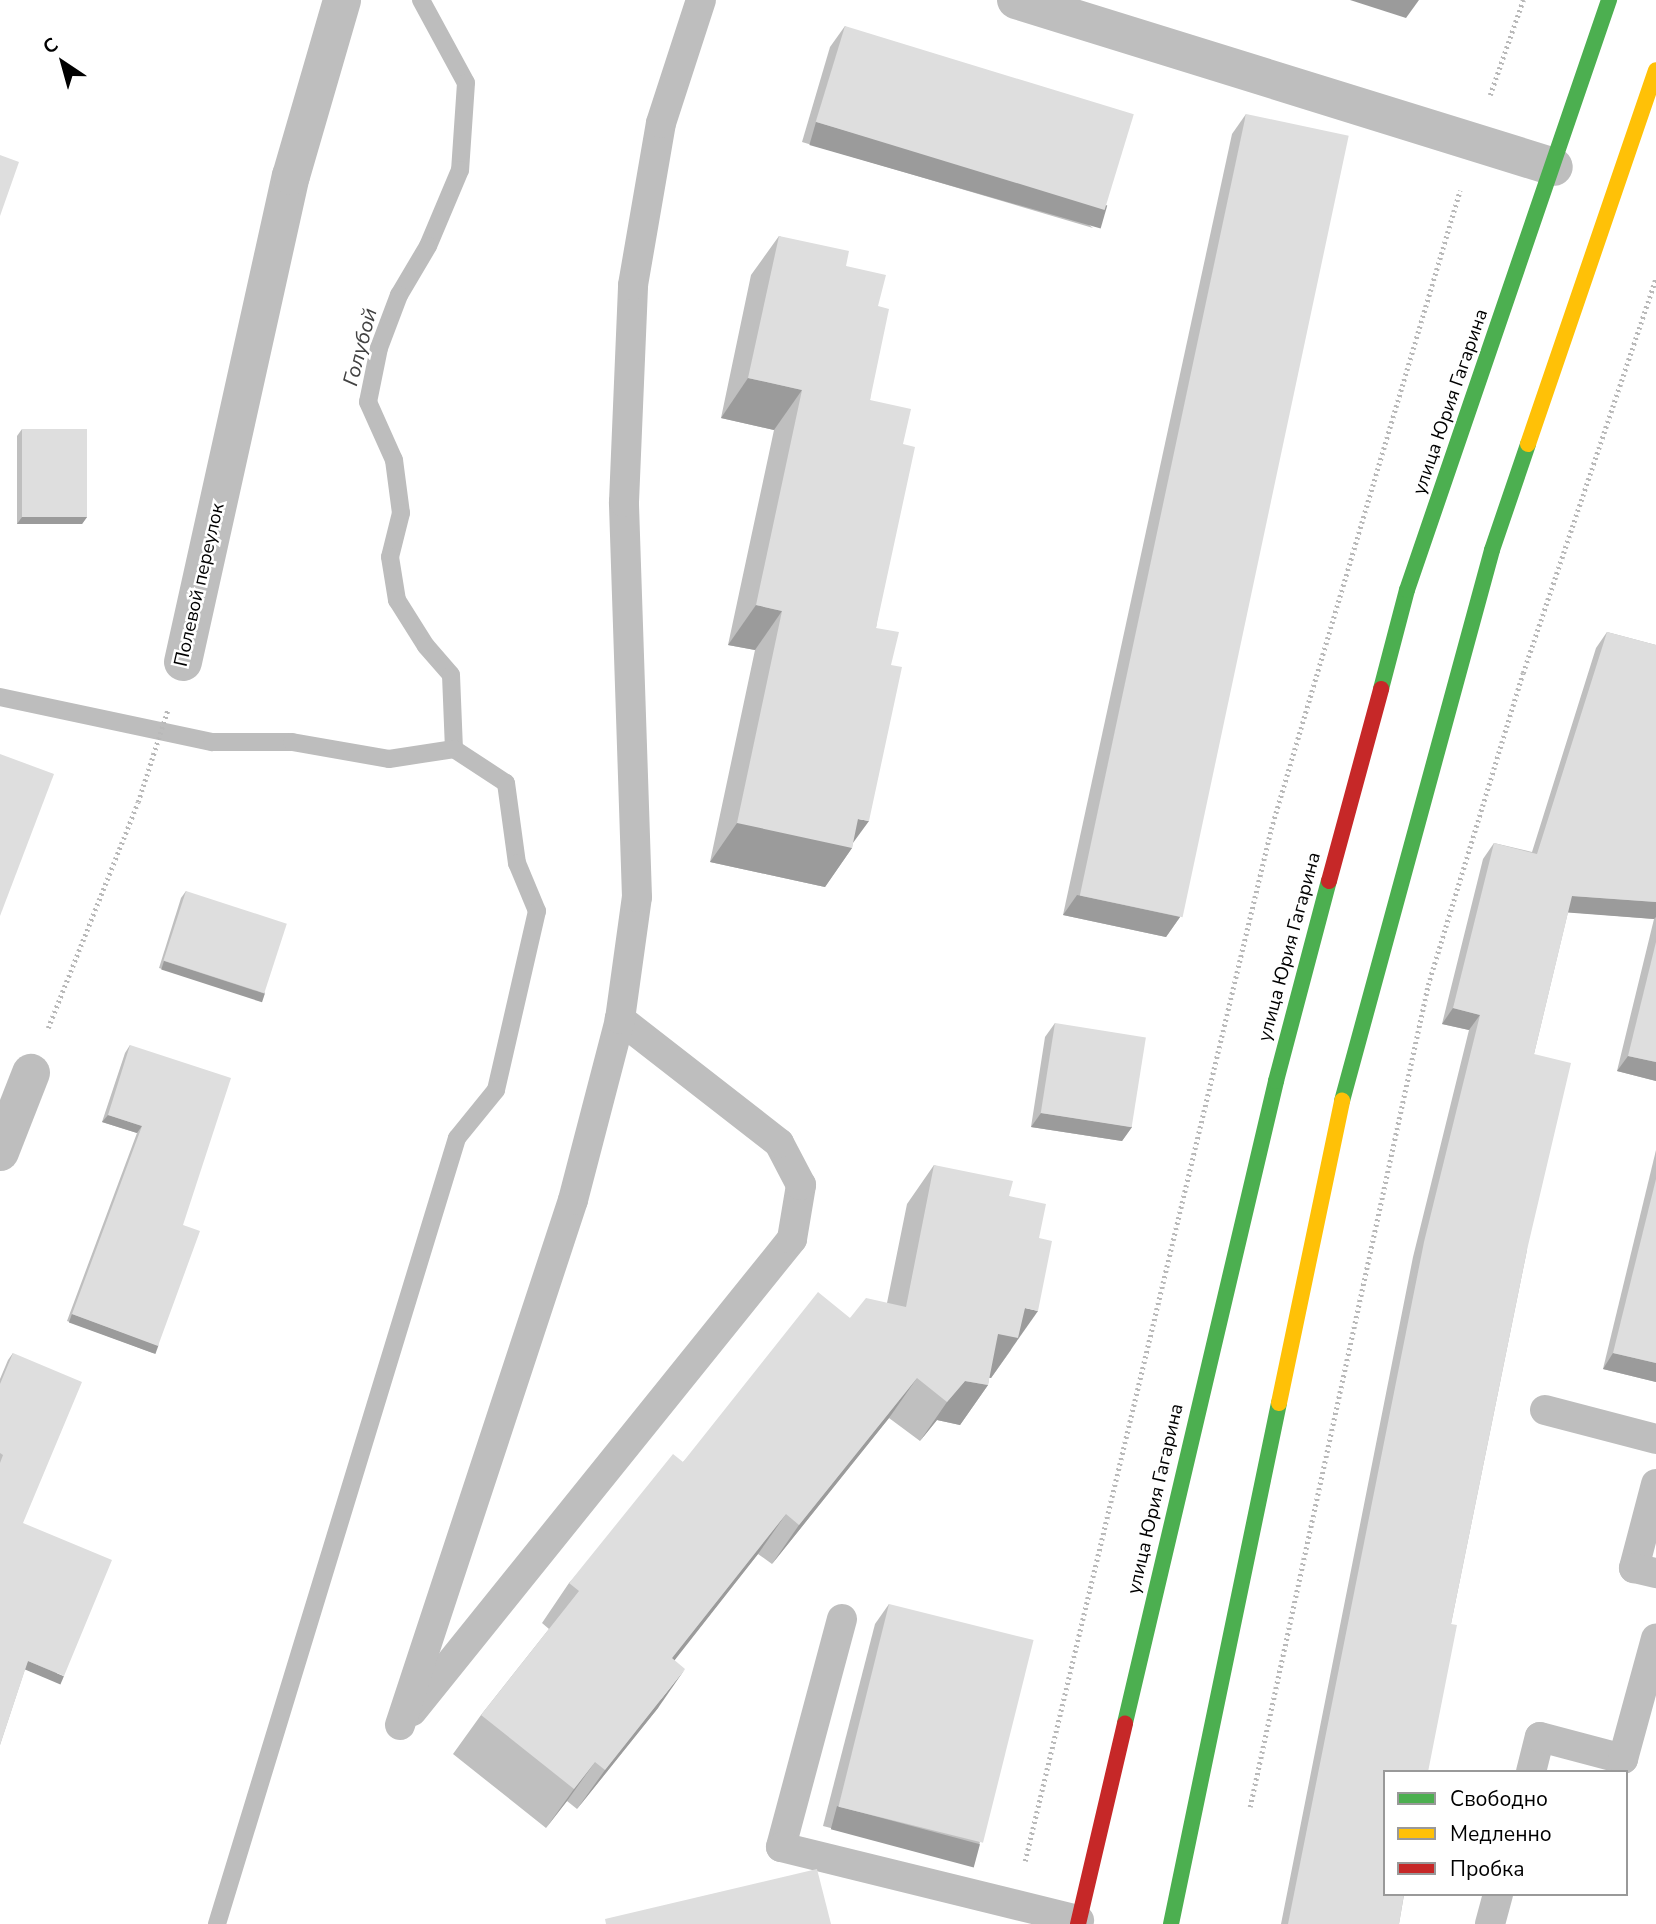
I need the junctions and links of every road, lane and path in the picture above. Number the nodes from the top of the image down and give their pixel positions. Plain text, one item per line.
1 (342, 0) edge
2 (701, 0) edge
3 (1017, 0) edge
4 (1523, 0) edge
5 (1609, 0) edge
6 (1656, 70) edge
7 (1474, 143) junction
8 (1555, 167) junction
9 (1656, 278) edge
10 (183, 662) joint
11 (620, 1019) junction
12 (30, 1073) joint
13 (0, 1152) edge
14 (1545, 1410) dead end
15 (1656, 1439) edge
16 (1656, 1484) edge
17 (1656, 1573) edge
18 (842, 1619) dead end
19 (1655, 1645) edge
20 (1532, 1770) edge
21 (1248, 1815) dead end
22 (1497, 1896) edge
23 (1015, 1904) junction
24 (1078, 1922) edge
25 (1171, 1924) edge
26 (1490, 1924) edge

1 - 10 street, Полевой переулок
2 - 11 lane
3 - 7 street
4 - 7 path
5 - 8 main road, улица Юрия Гагарина
6 - 25 main road
7 - 8 street
7 - 23 path
8 - 24 main road, улица Юрия Гагарина
9 - 21 path
10 - 12 path, Полевой переулок
11 - 11 lane
12 - 13 street
14 - 15 lane
16 - 17 lane
18 - 23 lane
19 - 20 lane
22 - 26 lane
23 - 24 lane

